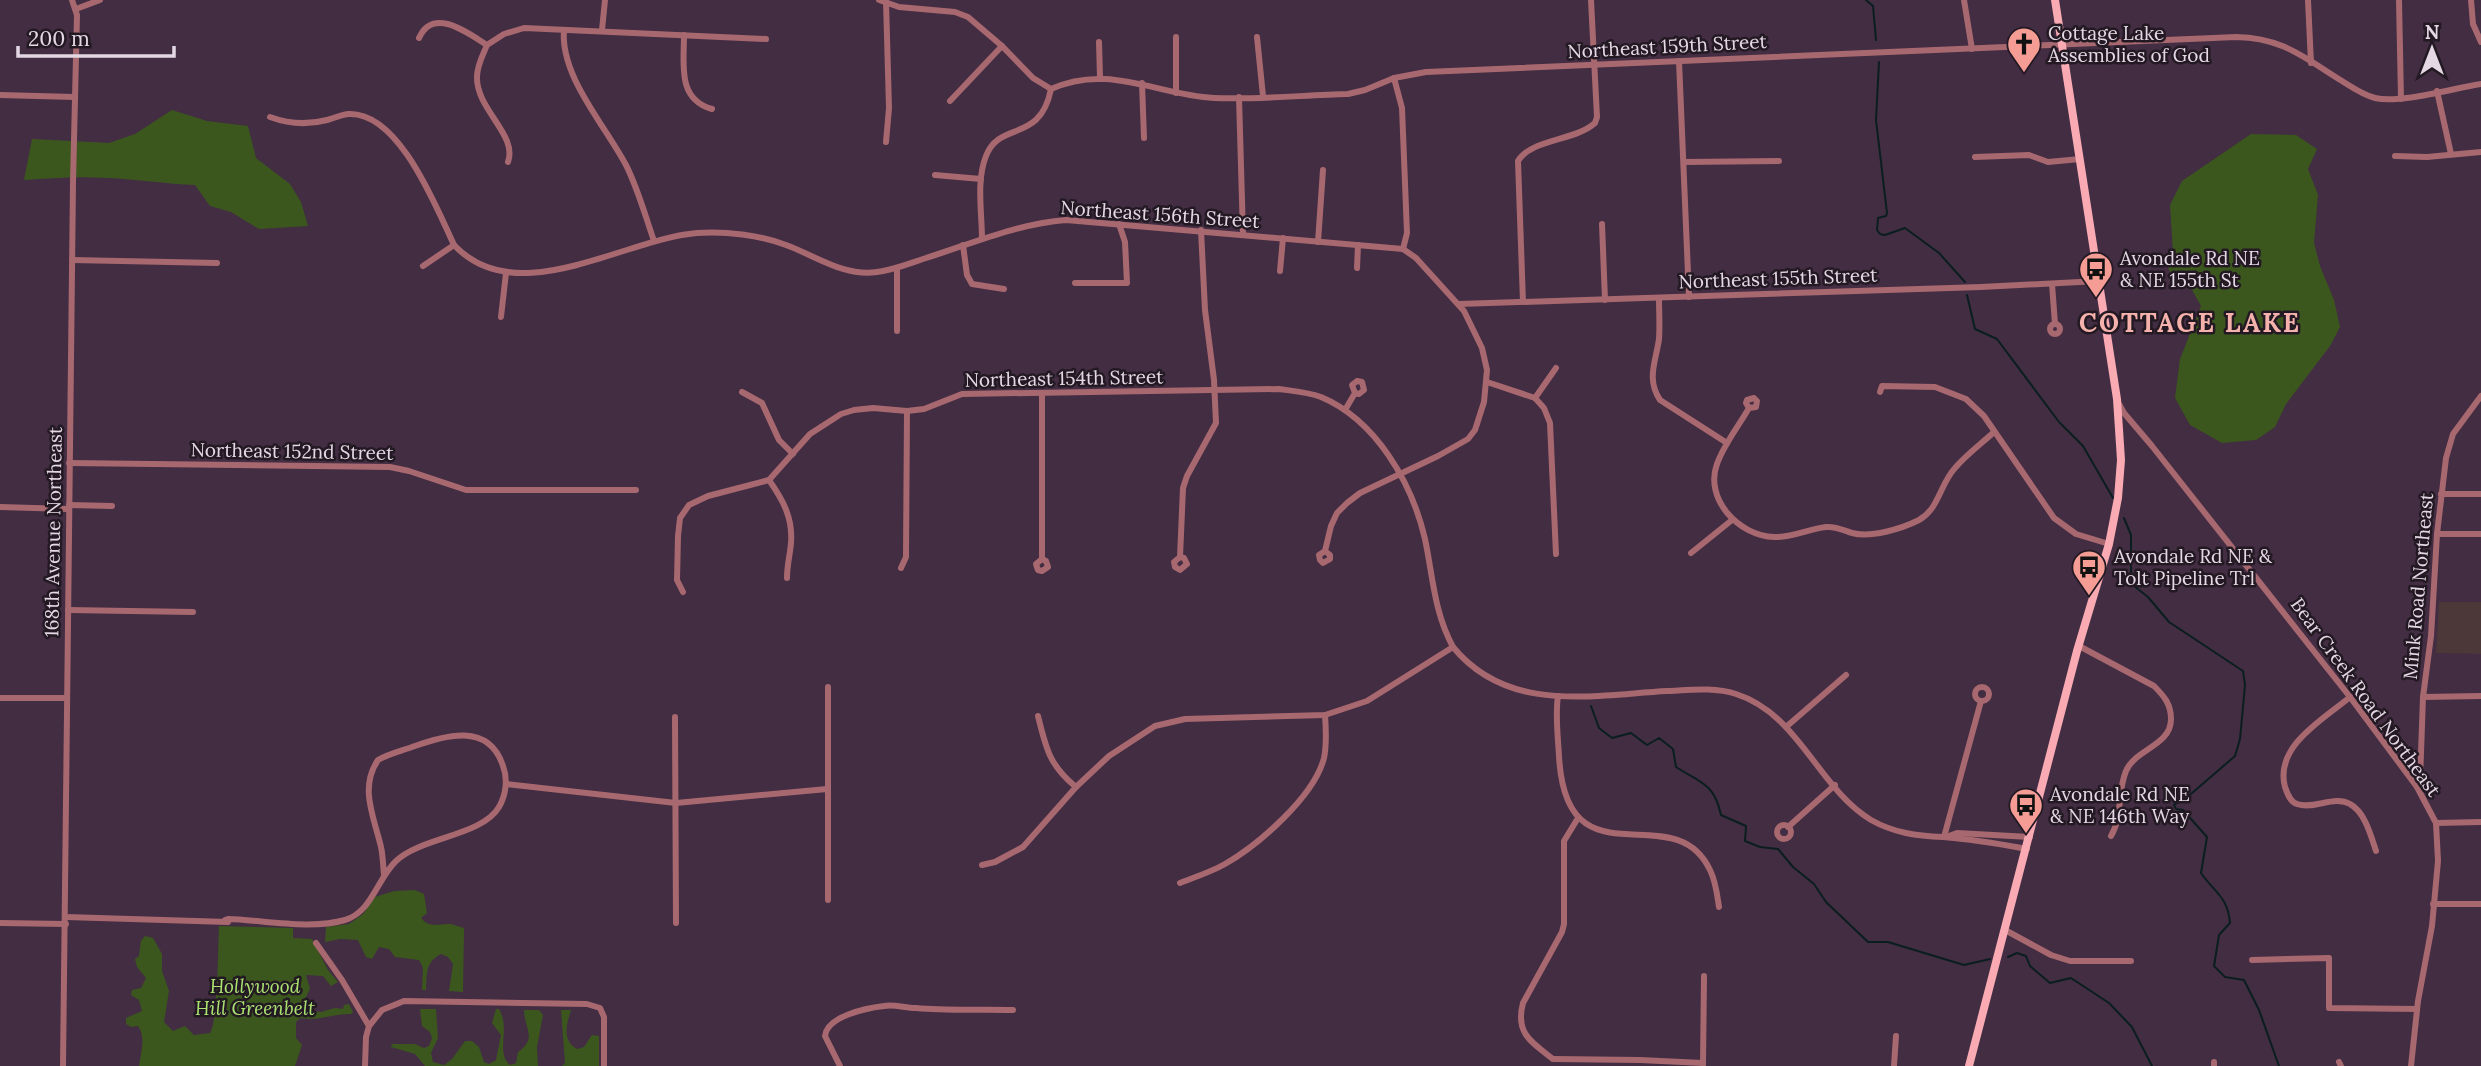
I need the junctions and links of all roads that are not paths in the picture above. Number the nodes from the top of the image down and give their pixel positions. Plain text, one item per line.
1 (72, 0) edge
2 (100, 0) edge
3 (605, 0) edge
4 (1591, 0) edge
5 (1964, 0) edge
6 (2055, 0) edge
7 (2308, 0) edge
8 (2399, 0) edge
9 (2471, 0) edge
10 (883, 1) edge
11 (76, 9) junction
12 (564, 30) junction
13 (602, 30) junction
14 (684, 35) junction
15 (1176, 37) dead end
16 (1257, 37) dead end
17 (418, 38) dead end
18 (766, 39) dead end
19 (1099, 42) dead end
20 (2481, 42) edge
21 (487, 45) junction
22 (2063, 45) junction
23 (1002, 46) junction
24 (1972, 49) junction
25 (1679, 61) junction
26 (2311, 63) junction
27 (1594, 66) junction
28 (1394, 78) junction
29 (1100, 79) junction
30 (1142, 83) junction
31 (2481, 84) edge
32 (1051, 89) junction
33 (2437, 91) junction
34 (1176, 93) junction
35 (0, 95) edge
36 (1263, 96) junction
37 (74, 97) junction
38 (1239, 97) junction
39 (2401, 99) junction
40 (950, 101) dead end
41 (712, 109) dead end
42 (270, 117) dead end
43 (1144, 138) dead end
44 (886, 142) dead end
45 (2481, 152) edge
46 (2451, 154) junction
47 (2395, 156) dead end
48 (1975, 157) dead end
49 (2080, 159) junction
50 (1779, 161) dead end
51 (508, 162) dead end
52 (1684, 162) junction
53 (1323, 170) dead end
54 (935, 175) dead end
55 (981, 178) junction
56 (1602, 223) dead end
57 (1119, 224) junction
58 (1201, 230) junction
59 (1243, 235) junction
60 (1283, 238) junction
61 (982, 239) junction
62 (654, 241) junction
63 (1318, 242) junction
64 (454, 245) junction
65 (963, 245) junction
66 (1358, 245) junction
67 (1406, 251) junction
68 (72, 260) junction
69 (217, 263) dead end
70 (423, 266) dead end
71 (897, 268) junction
72 (1357, 268) dead end
73 (1280, 271) dead end
74 (506, 272) junction
75 (2099, 281) junction
76 (1075, 283) dead end
77 (2052, 284) junction
78 (1004, 289) dead end
79 (1689, 297) junction
80 (1659, 298) junction
81 (1605, 300) junction
82 (1523, 302) junction
83 (1459, 304) junction
84 (501, 317) dead end
85 (2055, 324) dead end
86 (897, 331) dead end
87 (1556, 368) dead end
88 (1487, 382) junction
89 (1215, 391) junction
90 (742, 392) dead end
91 (1880, 392) dead end
92 (1042, 393) junction
93 (1355, 393) dead end
94 (2481, 396) edge
95 (1535, 398) junction
96 (2116, 399) junction
97 (1749, 408) dead end
98 (1345, 410) junction
99 (907, 411) junction
100 (1994, 432) junction
101 (1727, 443) junction
102 (793, 454) junction
103 (69, 463) junction
104 (1400, 473) junction
105 (769, 480) junction
106 (636, 489) dead end
107 (2441, 494) junction
108 (2481, 494) edge
109 (111, 506) dead end
110 (0, 507) edge
111 (69, 507) junction
112 (1732, 520) junction
113 (2437, 534) junction
114 (2481, 534) edge
115 (2109, 544) junction
116 (1325, 551) dead end
117 (1556, 554) dead end
118 (1690, 554) dead end
119 (1180, 556) dead end
120 (1042, 559) dead end
121 (901, 568) dead end
122 (787, 578) dead end
123 (683, 592) dead end
124 (68, 610) junction
125 (193, 612) dead end
126 (2079, 646) junction
127 (1453, 647) junction
128 (1846, 675) dead end
129 (828, 687) dead end
130 (1558, 696) junction
131 (2481, 696) edge
132 (2350, 697) junction
133 (2423, 697) junction
134 (0, 698) edge
135 (67, 698) junction
136 (1981, 701) dead end
137 (1325, 715) junction
138 (1038, 716) dead end
139 (676, 717) dead end
140 (1786, 727) junction
141 (506, 784) junction
142 (1835, 785) junction
143 (1076, 787) junction
144 (2417, 787) junction
145 (827, 789) junction
146 (676, 803) junction
147 (1578, 818) junction
148 (2481, 822) edge
149 (2436, 823) junction
150 (1788, 827) dead end
151 (2111, 836) dead end
152 (1944, 837) junction
153 (2030, 837) junction
154 (2027, 849) junction
155 (2376, 851) dead end
156 (982, 864) dead end
157 (384, 875) junction
158 (1180, 883) dead end
159 (828, 900) dead end
160 (2433, 904) junction
161 (2481, 904) edge
162 (1719, 907) dead end
163 (66, 920) junction
164 (0, 923) edge
165 (676, 923) dead end
166 (2005, 930) junction
167 (316, 943) dead end
168 (2252, 960) dead end
169 (2131, 961) dead end
170 (1704, 976) dead end
171 (2417, 1009) junction
172 (1013, 1010) dead end
173 (369, 1026) junction
174 (1896, 1036) dead end
175 (1552, 1063) edge
176 (1703, 1065) edge
177 (63, 1066) edge
178 (365, 1066) edge
179 (604, 1066) edge
180 (840, 1066) edge
181 (1894, 1066) edge
182 (1969, 1066) edge
183 (2411, 1066) edge

1 - 11 street, 168th Avenue Northeast
2 - 11 street
3 - 13 street
4 - 27 street
5 - 24 street
6 - 22 main road
7 - 26 street
8 - 39 street
9 - 20 street
10 - 23 street
10 - 44 street
11 - 37 street, 168th Avenue Northeast
12 - 13 street
12 - 21 street
12 - 62 street
13 - 14 street
14 - 18 street
14 - 41 street
15 - 34 street
16 - 36 street
17 - 21 street
19 - 29 street
21 - 51 street
22 - 24 street, Northeast 159th Street
22 - 26 street, Northeast 159th Street
22 - 49 main road
23 - 32 street
23 - 40 street
24 - 25 street, Northeast 159th Street
25 - 27 street, Northeast 159th Street
25 - 52 street
26 - 39 street, Northeast 159th Street
27 - 28 street, Northeast 159th Street
27 - 82 street
28 - 36 street, Northeast 159th Street
28 - 67 street
29 - 30 street, Northeast 159th Street
29 - 32 street, Northeast 159th Street
30 - 34 street, Northeast 159th Street
30 - 43 street
31 - 33 street
32 - 55 street
33 - 39 street
33 - 46 street
34 - 38 street, Northeast 159th Street
35 - 37 street
36 - 38 street, Northeast 159th Street
37 - 68 street, 168th Avenue Northeast
38 - 59 street
42 - 64 street
45 - 46 street
46 - 47 street
48 - 49 street
49 - 75 main road
50 - 52 street
52 - 79 street
53 - 63 street
54 - 55 street
55 - 61 street
56 - 81 street
57 - 58 street, Northeast 156th Street
57 - 61 street, Northeast 156th Street
57 - 76 street
58 - 59 street, Northeast 156th Street
58 - 89 street
59 - 60 street, Northeast 156th Street
60 - 63 street, Northeast 156th Street
60 - 73 street
61 - 65 street, Northeast 156th Street
62 - 71 street, Northeast 156th Street
62 - 74 street, Northeast 156th Street
63 - 66 street, Northeast 156th Street
64 - 70 street
64 - 74 street
65 - 71 street, Northeast 156th Street
65 - 78 street
66 - 67 street, Northeast 156th Street
66 - 72 street
67 - 83 street
68 - 69 street
68 - 103 street, 168th Avenue Northeast
71 - 86 street
74 - 84 street
75 - 77 street, Northeast 155th Street
75 - 96 main road
77 - 79 street, Northeast 155th Street
77 - 85 street
79 - 80 street, Northeast 155th Street
80 - 81 street, Northeast 155th Street
80 - 101 street
81 - 82 street, Northeast 155th Street
82 - 83 street, Northeast 155th Street
83 - 88 street
87 - 95 street
88 - 95 street
88 - 104 street
89 - 92 street, Northeast 154th Street
89 - 98 street, Northeast 154th Street
89 - 119 street
90 - 102 street
91 - 100 street
92 - 99 street, Northeast 154th Street
92 - 120 street
93 - 98 street
94 - 107 street, Mink Road Northeast
95 - 117 street
96 - 115 main road
96 - 132 street, Bear Creek Road Northeast
97 - 101 street
98 - 104 street, Northeast 154th Street
99 - 102 street, Northeast 154th Street
99 - 121 street
100 - 112 street
100 - 115 street
101 - 112 street
102 - 105 street, Northeast 154th Street
103 - 106 street, Northeast 152nd Street
103 - 111 street, 168th Avenue Northeast
104 - 116 street
104 - 127 street, Northeast 154th Street
105 - 122 street
105 - 123 street
107 - 108 street
107 - 113 street, Mink Road Northeast
109 - 111 street
110 - 111 street
111 - 124 street, 168th Avenue Northeast
112 - 118 street
113 - 114 street
113 - 133 street, Mink Road Northeast
115 - 126 main road
124 - 125 street
124 - 135 street, 168th Avenue Northeast
126 - 151 street
126 - 153 main road
127 - 130 street
127 - 137 street
128 - 140 street
129 - 145 street
130 - 140 street
130 - 147 street
131 - 133 street
132 - 144 street, Bear Creek Road Northeast
132 - 155 street
133 - 144 street, Mink Road Northeast
134 - 135 street
135 - 163 street, 168th Avenue Northeast
136 - 152 street
137 - 143 street
137 - 158 street
138 - 143 street
139 - 146 street
140 - 142 street
141 - 146 street
141 - 157 street
141 - 157 street
142 - 150 street
142 - 152 street
143 - 156 street
144 - 149 street, Bear Creek Road Northeast
145 - 146 street
145 - 159 street
146 - 165 street
147 - 162 street
147 - 175 street
148 - 149 street
149 - 160 street, Bear Creek Road Northeast
152 - 153 street
152 - 154 street
153 - 154 main road
154 - 166 main road
157 - 163 street
160 - 161 street
160 - 171 street, Bear Creek Road Northeast
163 - 164 street
163 - 177 street, 168th Avenue Northeast
166 - 169 street
166 - 182 main road
167 - 173 street
168 - 171 street
170 - 176 street
171 - 183 street, Bear Creek Road Northeast
172 - 180 street
173 - 178 street
173 - 179 street
174 - 181 street
175 - 176 street

